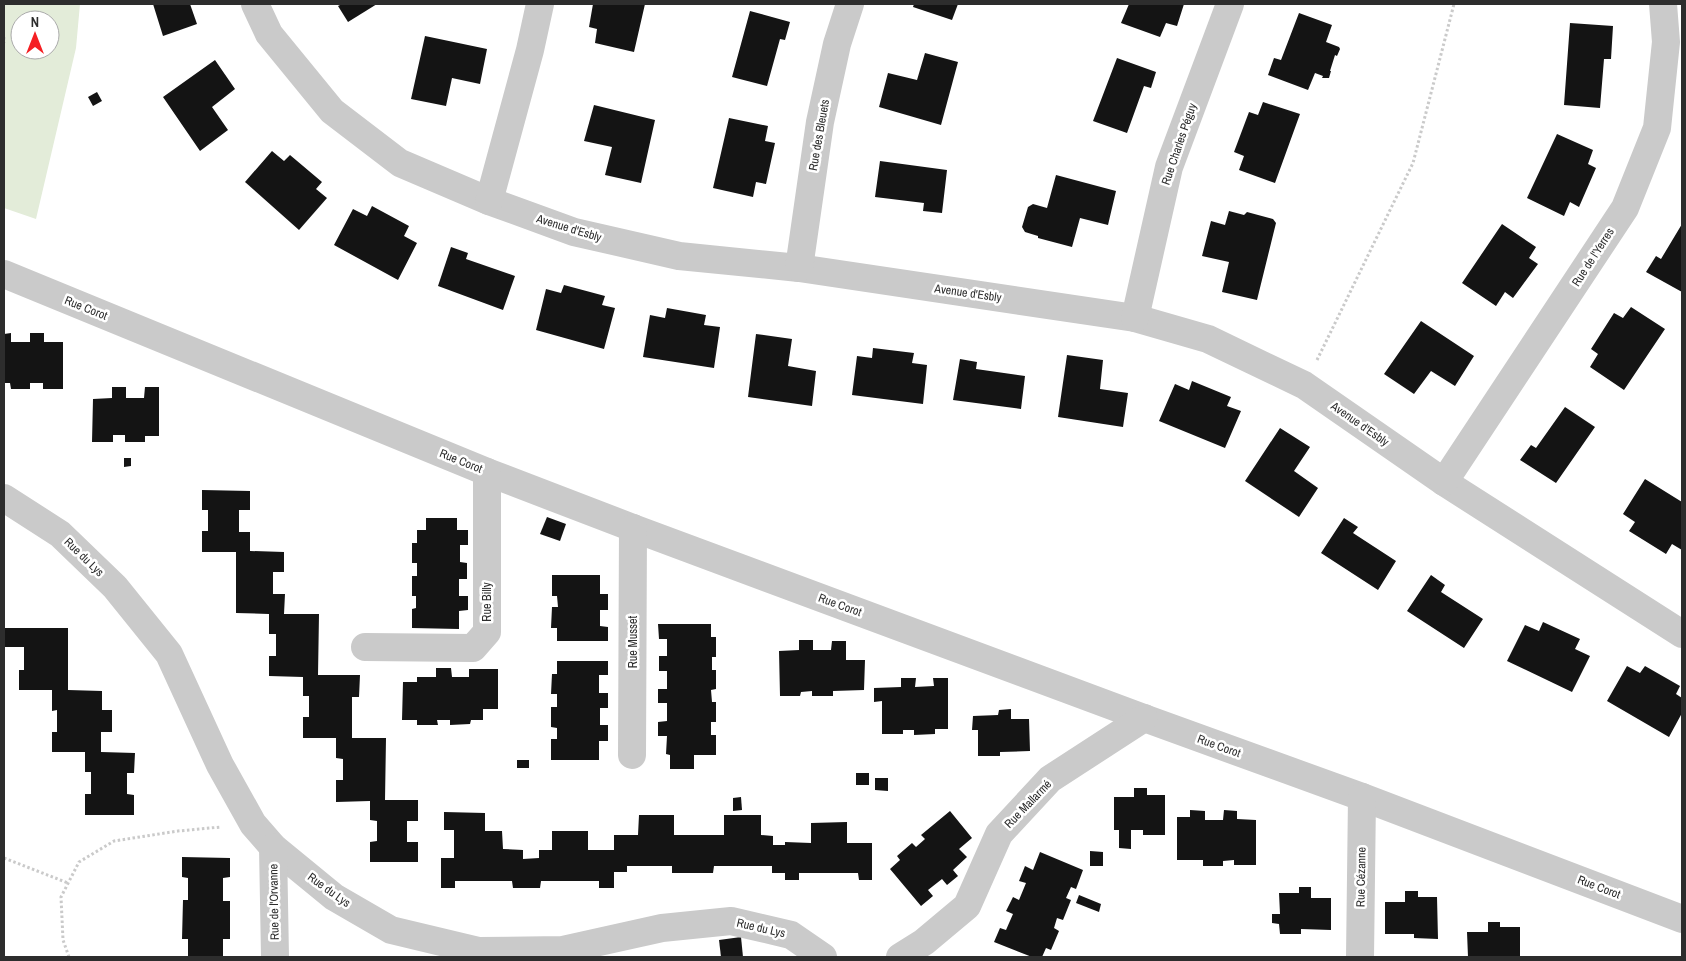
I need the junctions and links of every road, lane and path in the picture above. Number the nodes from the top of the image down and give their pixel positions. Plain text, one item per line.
1 (255, 4) edge
2 (540, 4) edge
3 (850, 4) edge
4 (1230, 4) edge
5 (1454, 4) edge
6 (1663, 4) edge
7 (4, 36) edge
8 (1674, 42) edge
9 (4, 43) edge
10 (489, 201) junction
11 (799, 268) junction
12 (4, 274) edge
13 (1134, 318) junction
14 (1304, 385) junction
15 (487, 472) junction
16 (1444, 482) junction
17 (4, 498) edge
18 (633, 528) junction
19 (1682, 634) edge
20 (365, 647) dead end
21 (1144, 718) junction
22 (632, 755) dead end
23 (1362, 797) junction
24 (253, 824) junction
25 (273, 846) junction
26 (4, 858) edge
27 (68, 883) junction
28 (1682, 919) edge
29 (563, 954) edge
30 (69, 957) edge
31 (275, 957) edge
32 (824, 957) edge
33 (900, 957) edge
34 (1360, 957) edge

1 - 10 street, Avenue d'Esbly
2 - 10 street
3 - 11 street, Rue des Bleuets
4 - 13 street, Rue Charles Péguy
5 - 14 path
6 - 8 street, Rue de l'Yerres
7 - 9 path
8 - 16 street, Rue de l'Yerres
10 - 11 street, Avenue d'Esbly
11 - 13 street, Avenue d'Esbly
12 - 15 street, Rue Corot
13 - 14 street, Avenue d'Esbly
14 - 16 street, Avenue d'Esbly
15 - 18 street, Rue Corot
15 - 20 street, Rue Billy
16 - 19 street, Avenue d'Esbly
17 - 24 street, Rue du Lys
18 - 21 street, Rue Corot
18 - 22 street, Rue Musset
21 - 23 street, Rue Corot
21 - 33 street, Rue Mallarmé
23 - 28 street, Rue Corot
23 - 34 street, Rue Cézanne
24 - 25 street, Rue du Lys
24 - 27 path
25 - 29 street, Rue du Lys
25 - 31 street, Rue de l'Orvanne
26 - 27 path
27 - 30 path
29 - 32 street, Rue du Lys

